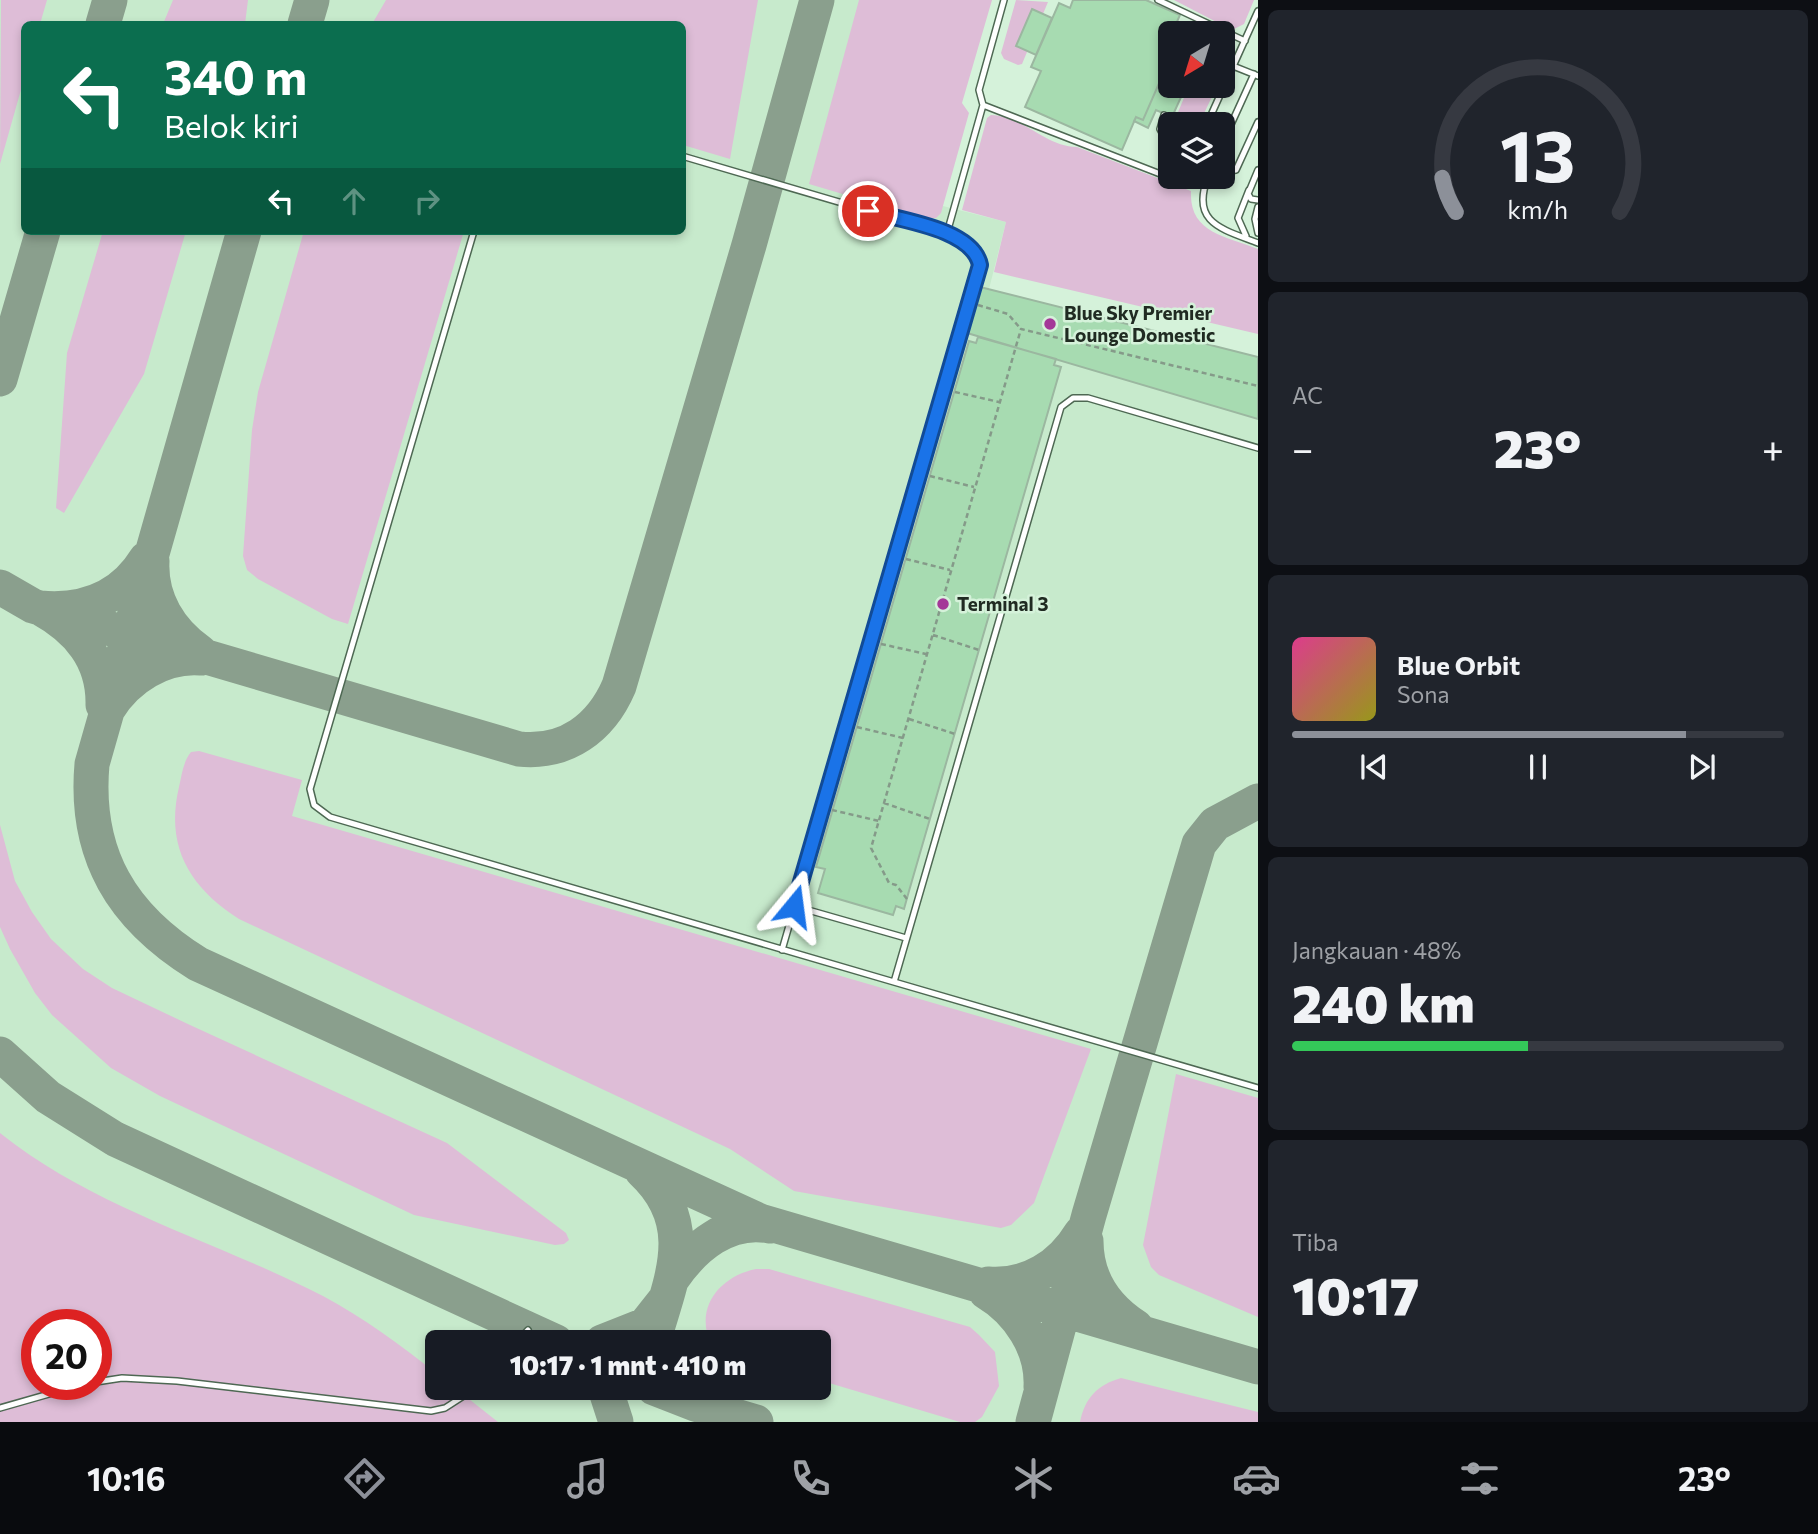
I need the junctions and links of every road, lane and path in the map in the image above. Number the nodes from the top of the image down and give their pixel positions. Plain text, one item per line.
1 (1004, 0) edge
2 (1158, 0) edge
3 (1258, 11) edge
4 (1245, 41) junction
5 (1236, 60) edge
6 (1236, 65) edge
7 (1256, 75) edge
8 (983, 105) junction
9 (1235, 118) edge
10 (1258, 122) edge
11 (686, 157) edge
12 (1235, 170) edge
13 (1258, 170) edge
14 (1158, 173) edge
15 (1205, 189) edge
16 (1249, 190) junction
17 (1258, 200) edge
18 (1258, 207) edge
19 (947, 233) junction
20 (1258, 233) edge
21 (473, 235) edge
22 (1251, 240) junction
23 (1258, 243) edge
24 (975, 304) dead end
25 (1021, 329) junction
26 (1258, 386) edge
27 (955, 392) dead end
28 (1000, 402) junction
29 (1258, 448) edge
30 (930, 476) dead end
31 (975, 487) junction
32 (906, 559) dead end
33 (951, 570) junction
34 (933, 635) junction
35 (881, 644) dead end
36 (979, 650) dead end
37 (927, 654) junction
38 (909, 719) junction
39 (856, 727) dead end
40 (955, 734) dead end
41 (903, 738) junction
42 (884, 803) junction
43 (832, 810) dead end
44 (930, 819) dead end
45 (879, 821) junction
46 (907, 899) dead end
47 (794, 906) junction
48 (906, 938) junction
49 (782, 950) junction
50 (894, 982) junction
51 (1258, 1088) edge
52 (112, 1379) edge
53 (28, 1400) edge
54 (458, 1400) edge
55 (0, 1408) edge

1 - 8 lane
2 - 4 lane
3 - 4 lane
4 - 5 lane
6 - 7 lane
7 - 9 lane
8 - 14 lane
8 - 19 lane
10 - 12 lane
11 - 19 lane
13 - 16 lane
15 - 22 lane
16 - 17 lane
16 - 22 lane
18 - 20 lane
19 - 47 lane
21 - 49 lane
22 - 23 lane
24 - 25 path
25 - 26 path
25 - 28 path
27 - 28 path
28 - 31 path
29 - 48 lane
30 - 31 path
31 - 33 path
32 - 33 path
33 - 34 path
34 - 36 path
34 - 37 path
35 - 37 path
37 - 38 path
38 - 40 path
38 - 41 path
39 - 41 path
41 - 42 path
42 - 44 path
42 - 45 path
43 - 45 path
45 - 46 path
47 - 48 lane
47 - 49 lane
48 - 50 lane
49 - 50 lane
50 - 51 lane
52 - 54 lane
53 - 55 lane

